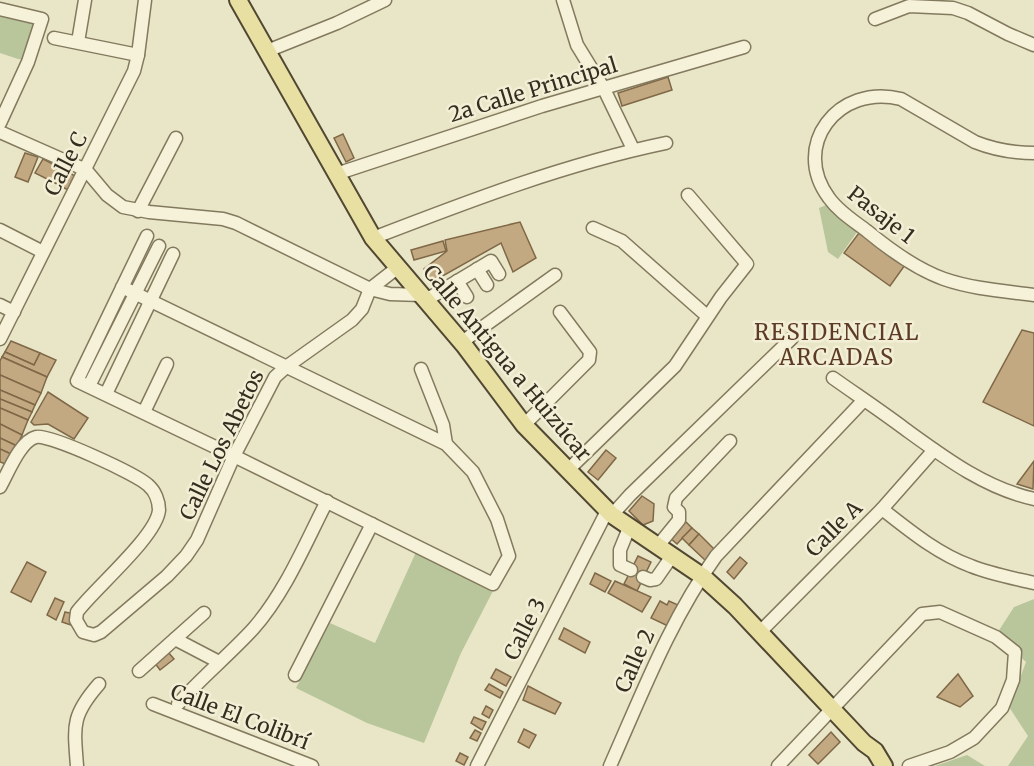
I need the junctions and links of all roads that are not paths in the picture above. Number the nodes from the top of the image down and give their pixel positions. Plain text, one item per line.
1 (85, 0) edge
2 (146, 0) edge
3 (238, 0) edge
4 (385, 0) edge
5 (563, 0) edge
6 (8, 6) edge
7 (875, 19) dead end
8 (54, 38) dead end
9 (78, 42) junction
10 (1034, 45) edge
11 (744, 46) dead end
12 (267, 51) junction
13 (138, 55) junction
14 (604, 89) junction
15 (0, 123) edge
16 (0, 132) edge
17 (176, 138) dead end
18 (666, 142) dead end
19 (633, 149) junction
20 (1034, 153) edge
21 (86, 170) junction
22 (336, 174) junction
23 (688, 195) dead end
24 (138, 211) junction
25 (593, 228) dead end
26 (0, 230) edge
27 (147, 236) dead end
28 (373, 238) junction
29 (159, 246) dead end
30 (43, 252) junction
31 (173, 254) dead end
32 (397, 268) junction
33 (477, 269) junction
34 (499, 274) dead end
35 (555, 275) dead end
36 (458, 281) junction
37 (487, 285) dead end
38 (122, 287) junction
39 (370, 289) junction
40 (135, 294) junction
41 (1034, 295) edge
42 (467, 297) dead end
43 (424, 298) junction
44 (151, 300) junction
45 (0, 305) edge
46 (14, 312) junction
47 (560, 312) dead end
48 (707, 316) junction
49 (792, 338) dead end
50 (0, 339) edge
51 (462, 342) junction
52 (167, 364) dead end
53 (286, 367) junction
54 (421, 369) dead end
55 (833, 378) dead end
56 (83, 383) junction
57 (105, 394) junction
58 (864, 400) junction
59 (144, 412) junction
60 (524, 424) junction
61 (730, 441) dead end
62 (446, 444) junction
63 (934, 450) junction
64 (234, 456) junction
65 (567, 471) junction
66 (0, 487) edge
67 (1034, 500) edge
68 (327, 501) junction
69 (882, 509) junction
70 (609, 513) junction
71 (372, 524) junction
72 (629, 528) junction
73 (657, 547) junction
74 (672, 556) junction
75 (631, 570) dead end
76 (702, 576) junction
77 (644, 577) dead end
78 (1034, 583) edge
79 (204, 613) dead end
80 (759, 633) junction
81 (175, 639) junction
82 (219, 662) junction
83 (139, 670) dead end
84 (295, 675) dead end
85 (99, 684) dead end
86 (153, 704) dead end
87 (178, 704) dead end
88 (834, 709) junction
89 (882, 765) edge
90 (77, 766) edge
91 (312, 766) edge
92 (479, 766) edge
93 (610, 766) edge
94 (778, 766) edge
95 (909, 766) edge

1 - 9 street
2 - 13 street, Calle C
3 - 12 main road, Calle Antigua a Huizúcar
4 - 12 street
5 - 14 street
6 - 15 street
7 - 10 street
8 - 9 street
9 - 13 street
11 - 14 street, 2a Calle Principal
12 - 22 main road, Calle Antigua a Huizúcar
13 - 21 street, Calle C
14 - 19 street
14 - 22 street, 2a Calle Principal
16 - 21 street
17 - 24 street
18 - 19 street
19 - 28 street
20 - 41 street, Pasaje 1
21 - 24 street
21 - 30 street, Calle C
22 - 28 main road, Calle Antigua a Huizúcar
23 - 48 street
24 - 39 street
25 - 48 street
26 - 30 street
27 - 38 street
28 - 32 main road, Calle Antigua a Huizúcar
29 - 40 street
30 - 46 street, Calle C
31 - 44 street
32 - 39 street, Calle Los Abetos
32 - 43 main road, Calle Antigua a Huizúcar
33 - 34 street
33 - 36 street
33 - 37 street
35 - 51 street
36 - 42 street
36 - 43 street
38 - 40 street
38 - 56 street
39 - 43 street
39 - 53 street, Calle Los Abetos
40 - 44 street
40 - 56 street
43 - 51 main road, Calle Antigua a Huizúcar
44 - 53 street
44 - 57 street
45 - 46 street
46 - 50 street, Calle C
47 - 60 street
48 - 65 street
49 - 70 street, Calle 3
51 - 60 main road, Calle Antigua a Huizúcar
52 - 59 street
53 - 62 street
53 - 64 street, Calle Los Abetos
54 - 62 street
55 - 58 street
56 - 57 street
57 - 59 street
58 - 63 street
58 - 76 street, Calle 2
59 - 64 street
60 - 65 main road, Calle Antigua a Huizúcar
61 - 73 street
62 - 71 street
63 - 67 street
63 - 69 street, Calle A
64 - 66 street, Calle Los Abetos
64 - 68 street
65 - 70 main road, Calle Antigua a Huizúcar
68 - 71 street
68 - 82 street
69 - 78 street
69 - 80 street, Calle A
70 - 72 main road, Calle Antigua a Huizúcar
70 - 92 street, Calle 3
71 - 84 street
72 - 73 main road, Calle Antigua a Huizúcar
72 - 75 street
73 - 74 main road, Calle Antigua a Huizúcar
74 - 76 main road, Calle Antigua a Huizúcar
74 - 77 street
76 - 80 main road, Calle Antigua a Huizúcar
76 - 93 street, Calle 2
79 - 81 street
80 - 88 main road, Calle Antigua a Huizúcar
81 - 82 street
81 - 83 street
82 - 87 street
85 - 90 street
86 - 91 street, Calle El Colibrí
88 - 89 main road, Calle Antigua a Huizúcar
88 - 94 street
88 - 95 street

